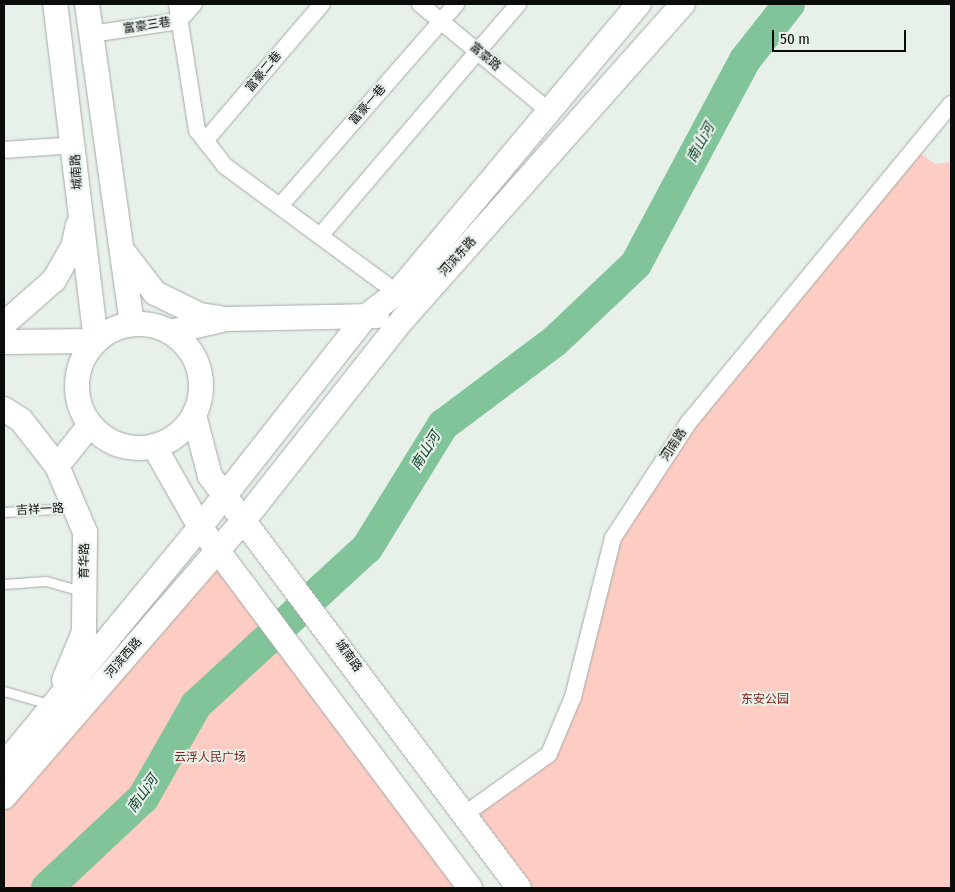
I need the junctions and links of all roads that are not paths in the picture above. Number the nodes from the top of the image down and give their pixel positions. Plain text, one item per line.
1 (55, 4) edge
2 (87, 4) edge
3 (177, 4) edge
4 (194, 4) edge
5 (322, 4) edge
6 (420, 4) edge
7 (456, 4) edge
8 (518, 4) edge
9 (639, 4) edge
10 (682, 4) edge
11 (179, 21) junction
12 (441, 21) junction
13 (91, 34) junction
14 (477, 51) junction
15 (951, 104) edge
16 (549, 111) junction
17 (205, 141) junction
18 (75, 145) junction
19 (4, 150) edge
20 (280, 206) junction
21 (79, 216) junction
22 (320, 236) junction
23 (121, 248) junction
24 (397, 293) junction
25 (366, 316) junction
26 (226, 318) junction
27 (404, 318) junction
28 (4, 324) edge
29 (132, 324) junction
30 (170, 332) junction
31 (96, 341) junction
32 (4, 342) edge
33 (4, 409) edge
34 (194, 415) junction
35 (90, 425) junction
36 (154, 446) junction
37 (57, 466) junction
38 (225, 496) junction
39 (76, 508) junction
40 (4, 512) edge
41 (244, 519) junction
42 (200, 527) junction
43 (217, 550) junction
44 (4, 584) edge
45 (84, 592) junction
46 (4, 692) edge
47 (53, 705) junction
48 (4, 765) edge
49 (4, 797) edge
50 (465, 814) junction
51 (470, 888) edge
52 (519, 888) edge

1 - 18 main road, 城南路
2 - 13 main road
3 - 11 street
4 - 11 street, 富豪三巷
5 - 17 street, 富豪二巷
6 - 12 street, 富豪路
7 - 12 street, 富豪一巷
8 - 14 street
9 - 16 main road, 河滨东路
10 - 27 main road, 河滨东路
11 - 13 street, 富豪三巷
11 - 17 street
12 - 14 street, 富豪路
12 - 20 street, 富豪一巷
13 - 23 main road
14 - 16 street, 富豪路
14 - 22 street
15 - 50 street, 河南路
16 - 24 main road, 河滨东路
17 - 20 street
18 - 19 street
18 - 21 main road, 城南路
20 - 22 street
21 - 28 main road
21 - 31 main road, 城南路
22 - 24 street
23 - 26 main road
23 - 29 main road
24 - 25 main road, 河滨东路
25 - 26 main road
25 - 27 main road
25 - 38 main road, 河滨东路
26 - 30 main road
27 - 41 main road, 河滨东路
29 - 30 main road
29 - 31 main road
30 - 34 main road, 城南路
31 - 32 main road
31 - 35 main road
33 - 37 main road, 育华路
34 - 36 main road, 城南路
34 - 38 main road, 城南路
35 - 36 main road, 城南路
35 - 37 main road
36 - 42 main road
37 - 39 main road, 育华路
38 - 41 main road, 城南路
38 - 42 main road, 河滨西路
39 - 40 lane, 吉祥一路
39 - 45 main road, 育华路
41 - 43 main road, 河滨西路
41 - 50 main road, 城南路
42 - 43 main road
42 - 47 main road, 河滨西路
43 - 49 main road, 河滨西路
43 - 51 main road
44 - 45 lane
45 - 47 main road, 育华路
46 - 47 lane
47 - 48 main road, 河滨西路
50 - 52 main road, 城南路

